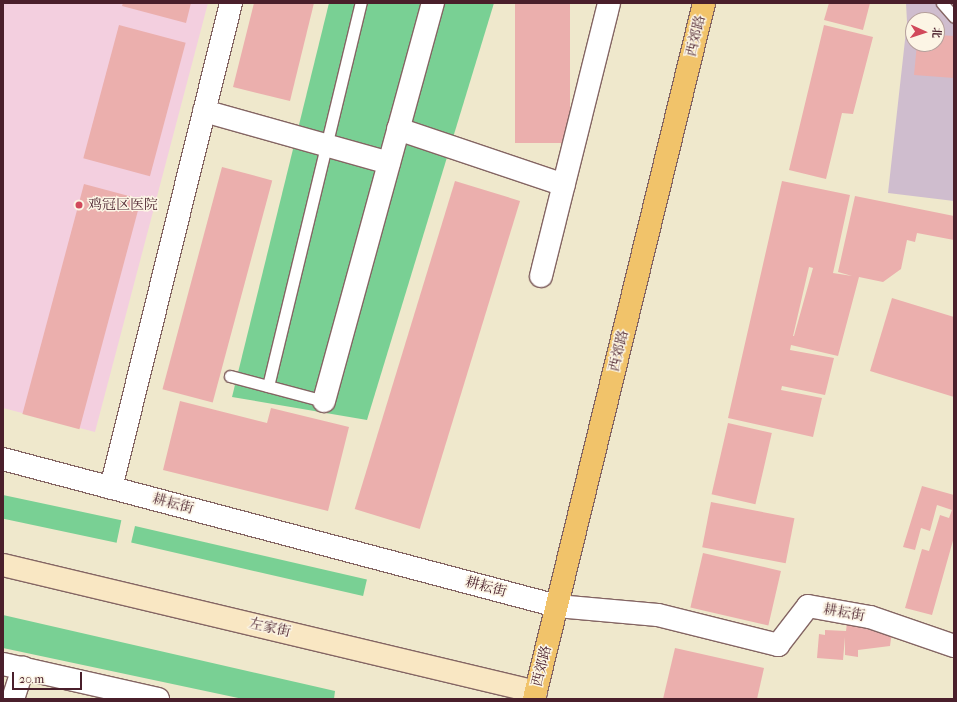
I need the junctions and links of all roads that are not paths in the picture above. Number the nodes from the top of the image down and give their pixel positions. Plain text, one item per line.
1 (231, 3) edge
2 (361, 3) edge
3 (433, 3) edge
4 (609, 3) edge
5 (704, 3) edge
6 (942, 3) edge
7 (954, 17) edge
8 (204, 111) junction
9 (398, 129) junction
10 (326, 145) junction
11 (389, 163) junction
12 (564, 185) junction
13 (541, 276) dead end
14 (230, 376) dead end
15 (268, 386) junction
16 (324, 401) joint
17 (3, 459) edge
18 (111, 488) junction
19 (3, 565) edge
20 (557, 606) junction
21 (954, 646) edge
22 (13, 666) edge
23 (530, 697) edge
24 (13, 699) edge
25 (158, 699) edge

1 - 8 street
2 - 10 lane
3 - 9 street
4 - 12 street
5 - 20 main road, 西郊路
6 - 7 lane
8 - 10 street
8 - 18 street
9 - 11 street
9 - 12 street
10 - 11 street
10 - 15 lane
11 - 16 street
12 - 13 street
14 - 15 lane
15 - 16 lane
17 - 18 street, 耕耘街
18 - 20 street, 耕耘街
19 - 23 main road, 左家街
20 - 21 street, 耕耘街
20 - 23 main road, 西郊路
22 - 24 street
22 - 25 street

